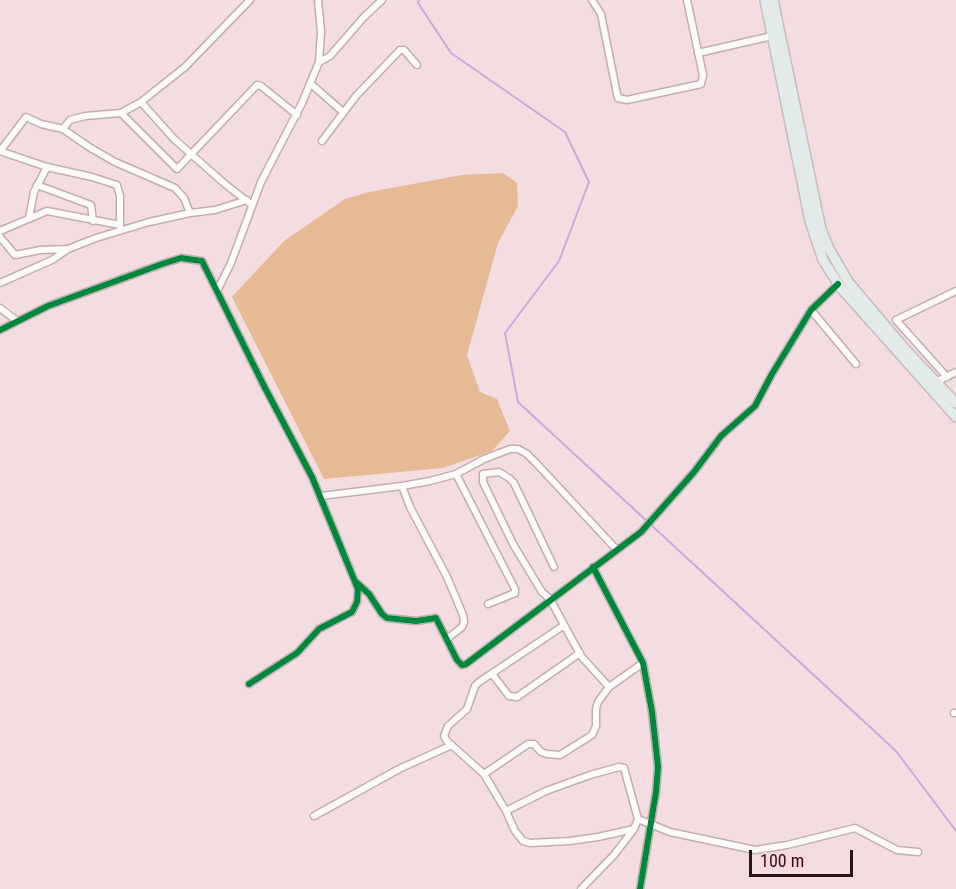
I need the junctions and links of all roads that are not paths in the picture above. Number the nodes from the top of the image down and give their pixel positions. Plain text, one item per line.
1 (250, 0) edge
2 (318, 0) edge
3 (382, 0) edge
4 (592, 0) edge
5 (687, 0) edge
6 (765, 0) edge
7 (773, 0) edge
8 (776, 36) junction
9 (698, 53) junction
10 (319, 62) junction
11 (417, 65) dead end
12 (310, 84) junction
13 (141, 102) junction
14 (121, 112) junction
15 (343, 112) junction
16 (297, 114) junction
17 (63, 129) junction
18 (322, 141) dead end
19 (0, 150) edge
20 (191, 154) junction
21 (47, 167) junction
22 (37, 185) junction
23 (250, 203) junction
24 (190, 213) junction
25 (29, 218) junction
26 (93, 221) junction
27 (120, 228) junction
28 (817, 230) junction
29 (0, 231) edge
30 (0, 237) edge
31 (68, 249) junction
32 (840, 268) junction
33 (830, 273) junction
34 (1, 282) edge
35 (843, 285) junction
36 (217, 291) junction
37 (956, 291) edge
38 (0, 308) edge
39 (811, 310) junction
40 (17, 321) junction
41 (0, 330) edge
42 (856, 364) dead end
43 (956, 372) edge
44 (947, 376) junction
45 (936, 382) junction
46 (956, 403) edge
47 (956, 415) edge
48 (456, 474) junction
49 (402, 486) junction
50 (321, 496) junction
51 (616, 549) junction
52 (554, 567) dead end
53 (593, 567) junction
54 (357, 582) junction
55 (550, 599) junction
56 (488, 604) dead end
57 (563, 626) junction
58 (447, 639) junction
59 (580, 653) junction
60 (643, 663) junction
61 (493, 675) junction
62 (249, 684) dead end
63 (609, 687) junction
64 (452, 745) junction
65 (484, 774) junction
66 (506, 811) junction
67 (314, 816) dead end
68 (638, 819) junction
69 (650, 825) junction
70 (634, 829) junction
71 (918, 852) dead end
72 (581, 889) edge
73 (640, 889) edge

1 - 13 street
2 - 10 street
3 - 10 street
4 - 9 street
5 - 9 street
6 - 8 main road
7 - 8 main road
8 - 9 street
8 - 28 main road
10 - 12 street
11 - 15 street
12 - 15 street
12 - 16 street
13 - 14 street
13 - 20 street
14 - 17 street
14 - 20 street
15 - 18 street
16 - 20 street
16 - 23 street
17 - 19 street
17 - 24 street
19 - 21 street
20 - 23 street
21 - 22 street
21 - 27 street
22 - 25 street
22 - 26 street
23 - 24 street
23 - 36 street
24 - 27 street
25 - 26 street
25 - 29 street
26 - 27 street
27 - 31 street
28 - 32 main road
28 - 33 main road
30 - 31 street
31 - 34 street
32 - 33 main road
32 - 35 main road
33 - 35 main road
35 - 39 street
35 - 45 main road
35 - 47 main road
36 - 40 street
36 - 50 street
37 - 44 street
38 - 40 street
39 - 42 street
39 - 51 street
40 - 41 street
43 - 44 street
44 - 45 street
45 - 46 main road
48 - 49 street
48 - 51 street
48 - 56 street
49 - 50 street
49 - 58 street
50 - 54 street
51 - 53 street
52 - 55 street
53 - 55 street
53 - 60 street
54 - 58 street
54 - 62 street
55 - 57 street
55 - 58 street
57 - 59 street
57 - 61 street
59 - 61 street
59 - 63 street
60 - 63 street
60 - 69 street
61 - 64 street
63 - 65 street
64 - 65 street
64 - 67 street
65 - 66 street
66 - 68 street
66 - 70 street
68 - 69 street
68 - 70 street
69 - 71 street
69 - 73 street
70 - 72 street

